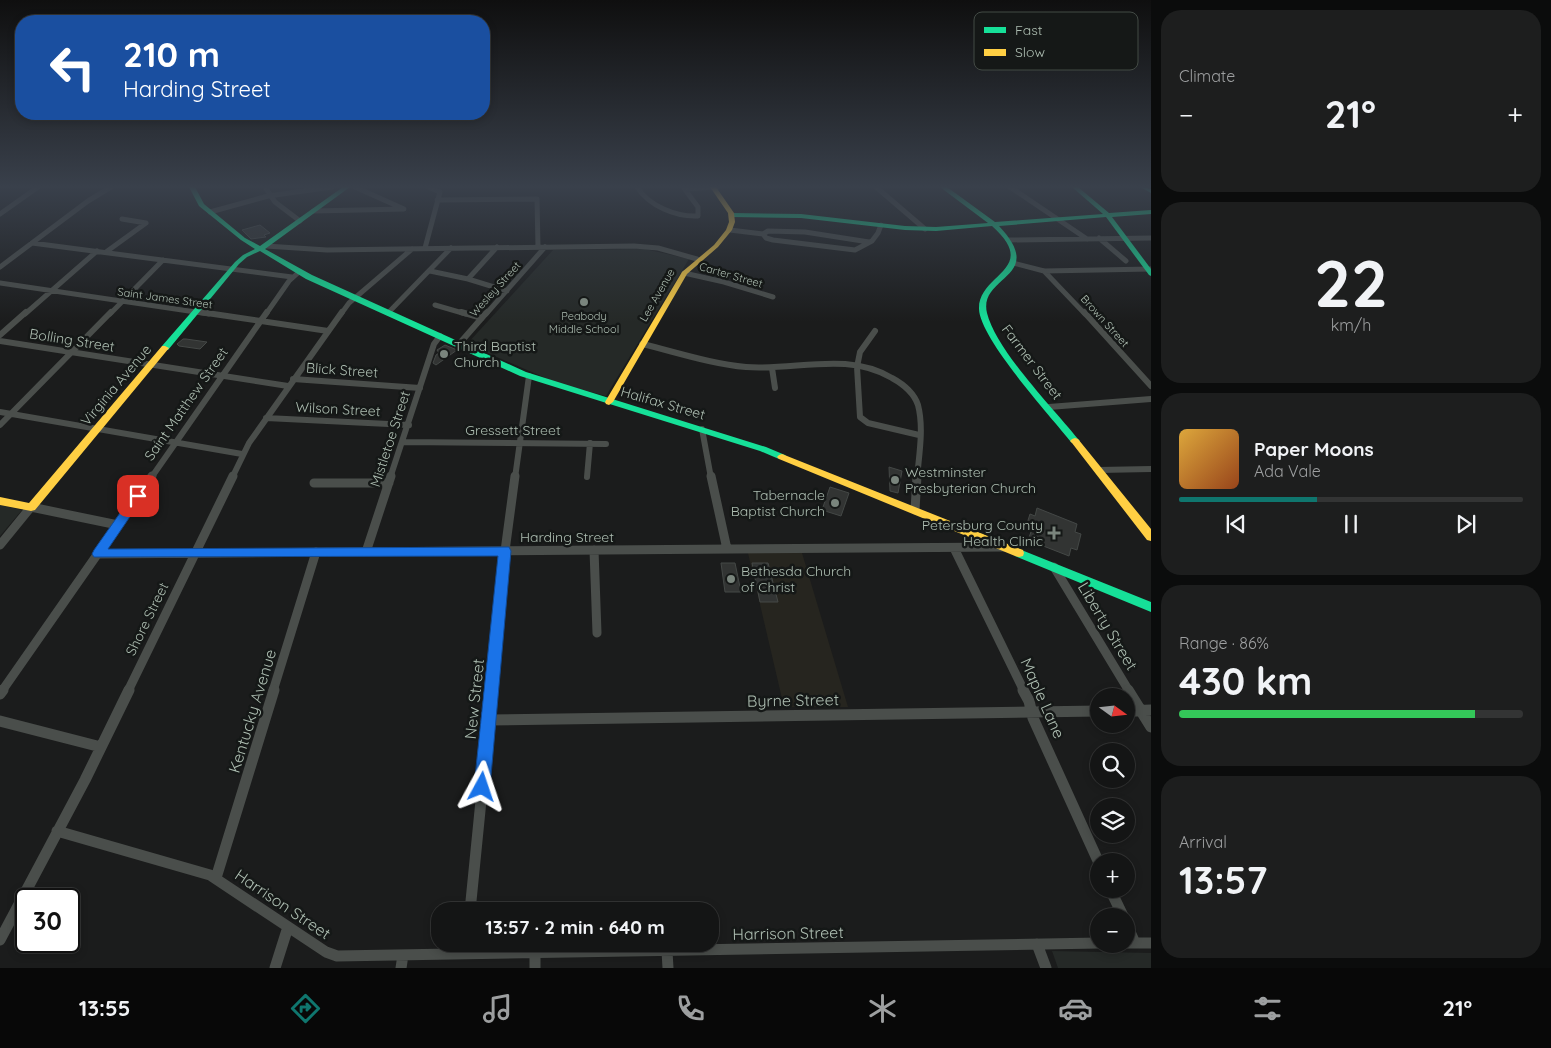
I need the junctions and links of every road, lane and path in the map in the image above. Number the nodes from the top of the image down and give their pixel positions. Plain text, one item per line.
1 (47, 232) edge
2 (133, 232) edge
3 (239, 232) edge
4 (284, 232) edge
5 (429, 232) edge
6 (538, 232) edge
7 (728, 232) edge
8 (748, 232) edge
9 (766, 232) edge
10 (807, 232) edge
11 (880, 232) edge
12 (1001, 232) edge
13 (1078, 232) edge
14 (1120, 232) edge
15 (763, 234) junction
16 (1087, 238) junction
17 (1099, 238) junction
18 (1124, 238) junction
19 (1150, 239) edge
20 (1008, 240) junction
21 (869, 242) junction
22 (32, 243) junction
23 (538, 247) junction
24 (545, 247) junction
25 (262, 248) junction
26 (425, 248) junction
27 (451, 248) junction
28 (497, 248) junction
29 (412, 249) junction
30 (97, 251) junction
31 (106, 252) junction
32 (697, 259) junction
33 (163, 260) junction
34 (1126, 261) dead end
35 (1013, 263) junction
36 (0, 267) edge
37 (231, 269) junction
38 (430, 271) junction
39 (1044, 271) junction
40 (1150, 271) edge
41 (684, 273) junction
42 (296, 275) junction
43 (468, 280) junction
44 (0, 283) edge
45 (51, 291) junction
46 (507, 291) junction
47 (773, 297) dead end
48 (355, 298) junction
49 (121, 302) junction
50 (435, 305) dead end
51 (195, 312) junction
52 (388, 313) junction
53 (482, 318) junction
54 (260, 321) junction
55 (328, 331) junction
56 (875, 331) dead end
57 (0, 335) edge
58 (440, 336) junction
59 (0, 341) edge
60 (458, 344) junction
61 (642, 344) junction
62 (71, 352) junction
63 (858, 363) junction
64 (152, 364) junction
65 (772, 368) junction
66 (222, 376) junction
67 (529, 376) junction
68 (293, 379) junction
69 (288, 386) junction
70 (1151, 386) edge
71 (420, 388) junction
72 (775, 388) dead end
73 (1151, 399) edge
74 (609, 402) junction
75 (1049, 407) junction
76 (0, 412) edge
77 (10, 414) junction
78 (266, 418) junction
79 (0, 425) edge
80 (408, 425) junction
81 (97, 429) junction
82 (702, 429) junction
83 (919, 435) junction
84 (175, 442) junction
85 (403, 442) junction
86 (520, 442) junction
87 (590, 443) junction
88 (606, 444) dead end
89 (242, 454) junction
90 (1151, 469) edge
91 (1099, 470) junction
92 (587, 477) dead end
93 (389, 483) junction
94 (314, 484) dead end
95 (0, 501) edge
96 (31, 507) junction
97 (915, 510) junction
98 (118, 525) junction
99 (1151, 536) edge
100 (0, 545) edge
101 (1006, 547) junction
102 (954, 548) junction
103 (727, 549) junction
104 (594, 550) junction
105 (505, 551) junction
106 (316, 552) junction
107 (366, 552) junction
108 (98, 554) junction
109 (196, 554) junction
110 (1054, 567) junction
111 (1151, 607) edge
112 (597, 633) dead end
113 (0, 694) edge
114 (1146, 710) edge
115 (1090, 711) edge
116 (1032, 712) junction
117 (488, 720) junction
118 (0, 721) edge
119 (1151, 727) edge
120 (101, 748) junction
121 (58, 831) junction
122 (1094, 853) edge
123 (216, 878) junction
124 (471, 902) edge
125 (288, 927) junction
126 (0, 940) edge
127 (1090, 943) edge
128 (1135, 943) edge
129 (1151, 943) edge
130 (1037, 944) junction
131 (719, 950) edge
132 (431, 952) edge
133 (521, 952) edge
134 (600, 952) edge
135 (666, 952) edge
136 (535, 953) junction
137 (403, 955) junction
138 (275, 968) edge
139 (401, 968) edge
140 (535, 968) edge
141 (668, 968) edge
142 (1046, 968) edge

1 - 22 street
2 - 31 street
3 - 25 street, Halifax Street
4 - 25 street, Virginia Avenue
5 - 26 street
6 - 23 street
7 - 32 street, Lee Avenue
8 - 15 street
9 - 15 street
10 - 21 street
11 - 21 street
12 - 20 street
13 - 16 street
14 - 18 street
15 - 21 street
16 - 17 street
16 - 20 street
17 - 18 street
17 - 34 street
18 - 19 street
18 - 40 street
20 - 35 street
22 - 30 street
22 - 36 street
23 - 24 street
23 - 28 street
24 - 32 street
24 - 46 street, Wesley Street
25 - 29 street
25 - 37 street, Virginia Avenue
25 - 42 street, Halifax Street
26 - 27 street
26 - 29 street
27 - 28 street
27 - 38 street
28 - 43 street
29 - 48 street, Shore Street
30 - 31 street
30 - 45 street
31 - 33 street
32 - 41 street, Lee Avenue
33 - 37 street
33 - 49 street
35 - 39 street
35 - 75 street, Farmer Street
37 - 42 street
37 - 51 street, Virginia Avenue
38 - 43 street
38 - 52 street
39 - 40 street
39 - 70 street, Brown Street
41 - 47 street, Carter Street
41 - 61 street, Lee Avenue
42 - 48 street, Halifax Street
42 - 54 street, Saint Matthew Street
43 - 46 street
44 - 45 street, Saint James Street
45 - 49 street, Saint James Street
45 - 57 street
46 - 53 street, Wesley Street
48 - 52 street, Halifax Street
48 - 55 street, Shore Street
49 - 51 street, Saint James Street
49 - 62 street
50 - 53 street
51 - 54 street, Saint James Street
51 - 64 street, Virginia Avenue
52 - 58 street, Halifax Street
53 - 60 street, Wesley Street
54 - 55 street, Saint James Street
54 - 66 street, Saint Matthew Street
55 - 68 street, Shore Street
56 - 63 street
58 - 60 street, Halifax Street
58 - 71 street, Mistletoe Street
59 - 62 street, Bolling Street
60 - 67 street, Halifax Street
61 - 65 street
61 - 74 street, Lee Avenue
62 - 64 street, Bolling Street
62 - 77 street
63 - 65 street
63 - 83 street
63 - 83 street
64 - 66 street, Bolling Street
64 - 81 street, Virginia Avenue
65 - 72 street
66 - 69 street, Bolling Street
66 - 84 street, Saint Matthew Street
67 - 74 street, Halifax Street
67 - 86 street, New Street
68 - 69 street, Shore Street
68 - 71 street, Blick Street
69 - 78 street, Shore Street
71 - 80 street, Mistletoe Street
73 - 75 street
74 - 82 street, Halifax Street
75 - 91 street, Farmer Street
76 - 77 street
77 - 79 street
77 - 81 street
78 - 80 street, Wilson Street
78 - 89 street, Shore Street
80 - 85 street, Mistletoe Street
81 - 84 street
81 - 96 street, Virginia Avenue
82 - 97 street, Halifax Street
82 - 103 street
83 - 97 street
84 - 89 street
84 - 98 street, Saint Matthew Street
85 - 86 street, Gressett Street
85 - 93 street, Mistletoe Street
86 - 87 street, Gressett Street
86 - 105 street, New Street
87 - 88 street, Gressett Street
87 - 92 street
89 - 109 street, Shore Street
90 - 91 street
91 - 99 street, Farmer Street
93 - 94 street
93 - 107 street, Mistletoe Street
95 - 96 street
96 - 98 street
96 - 100 street, Virginia Avenue
97 - 101 street, Halifax Street
98 - 108 street, Saint Matthew Street
101 - 102 street, Harding Street
101 - 110 street, Halifax Street
102 - 103 street, Harding Street
102 - 116 street, Maple Lane
103 - 104 street, Harding Street
104 - 105 street, Harding Street
104 - 112 street
105 - 107 street, Harding Street
105 - 117 street, New Street
106 - 107 street, Harding Street
106 - 109 street, Harding Street
106 - 123 street, Kentucky Avenue
108 - 109 street, Harding Street
108 - 113 street, Saint Matthew Street
109 - 120 street, Shore Street
110 - 111 street, Halifax Street
110 - 114 street, Liberty Street
114 - 119 street, Liberty Street
115 - 116 street, Byrne Street
116 - 117 street, Byrne Street
116 - 122 street, Maple Lane
117 - 124 street, New Street
118 - 120 street
120 - 121 street, Shore Street
121 - 123 street, Harrison Street
121 - 126 street, Shore Street
123 - 125 street, Harrison Street
125 - 137 street, Harrison Street
125 - 138 street
127 - 130 street, Harrison Street
128 - 129 street
130 - 131 street, Harrison Street
130 - 142 street
132 - 137 street, Harrison Street
133 - 136 street, Harrison Street
134 - 136 street, Harrison Street
135 - 141 street
136 - 140 street
137 - 139 street

